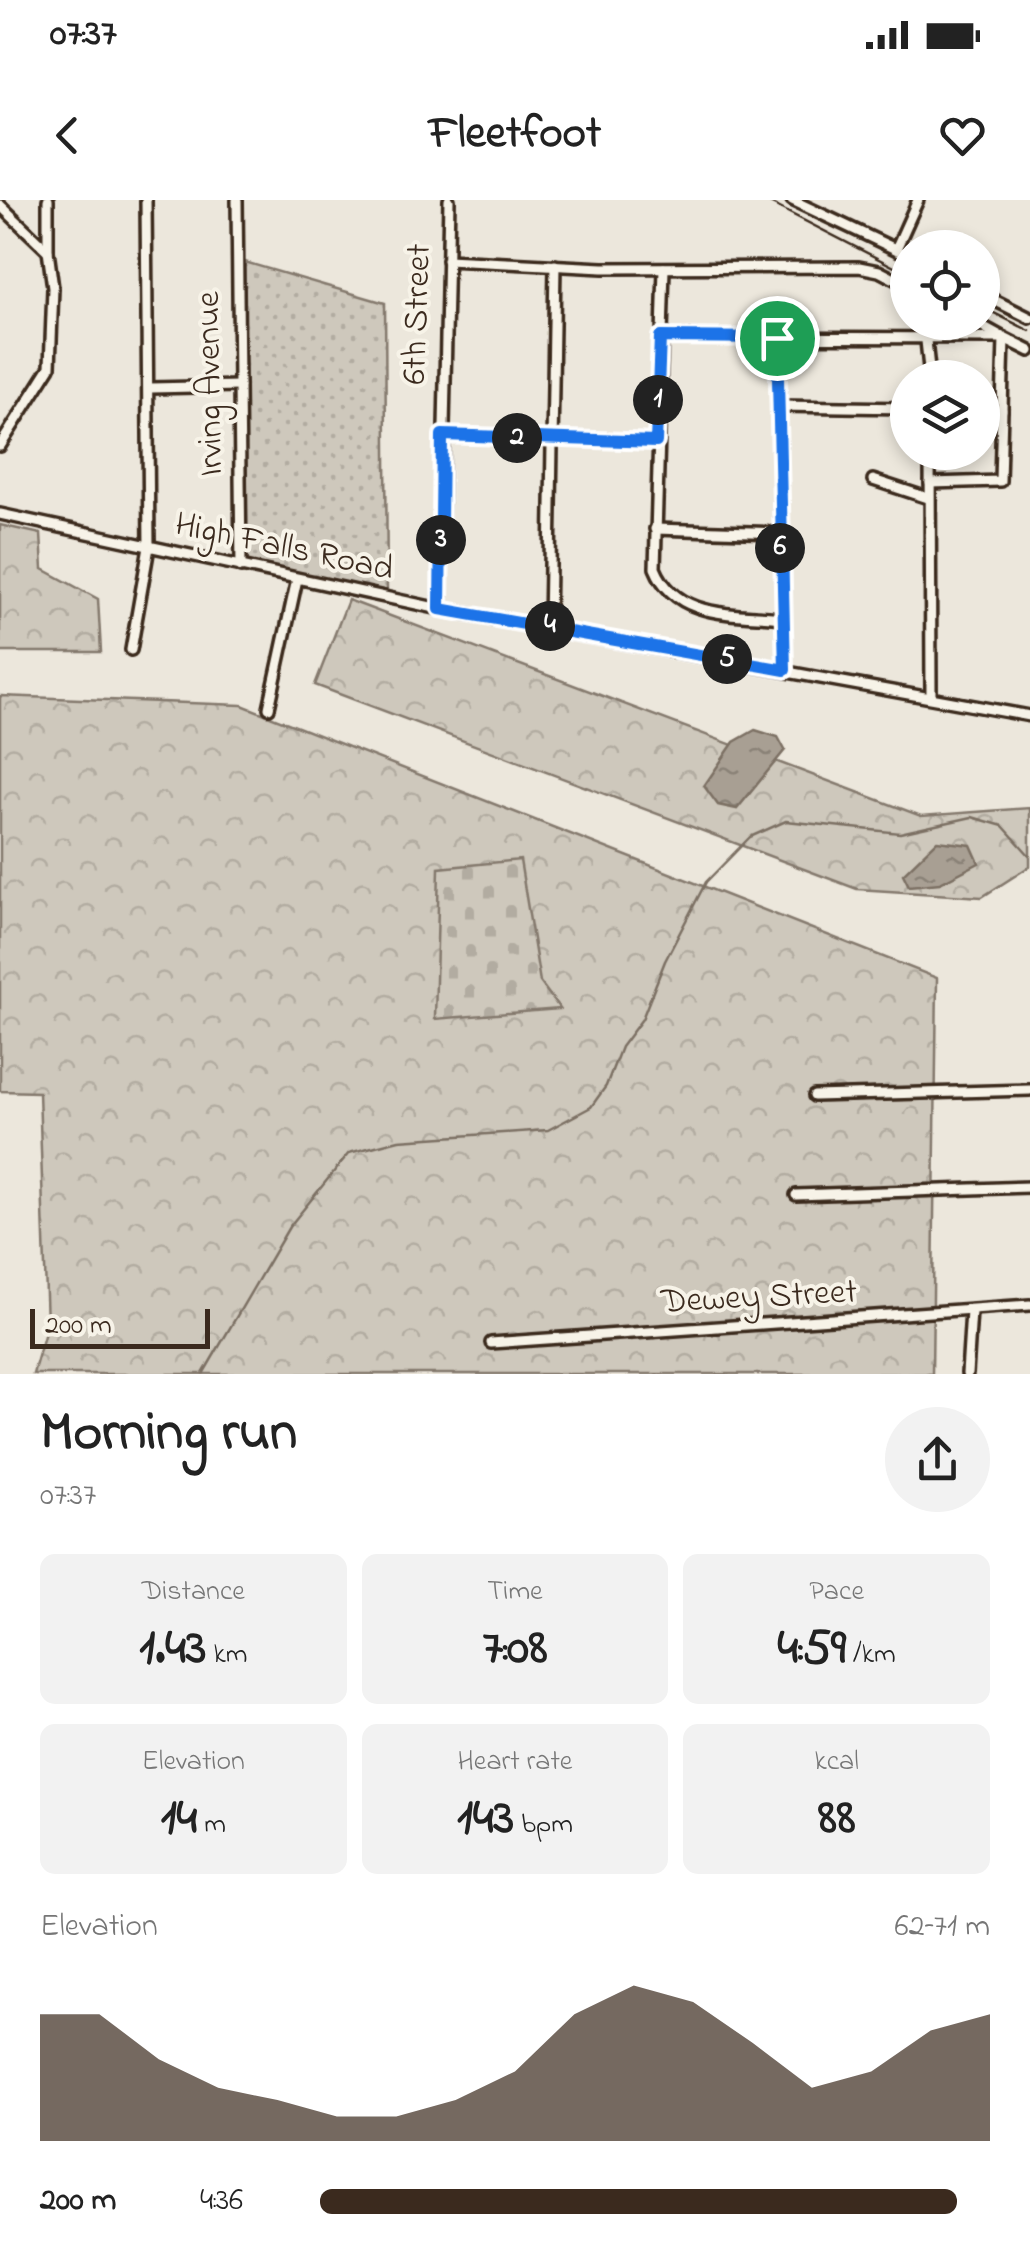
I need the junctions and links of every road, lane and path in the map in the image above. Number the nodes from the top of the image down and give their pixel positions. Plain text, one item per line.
1 (48, 200) edge
2 (146, 200) edge
3 (237, 200) edge
4 (449, 200) edge
5 (918, 200) edge
6 (797, 201) edge
7 (0, 205) edge
8 (905, 230) edge
9 (890, 247) edge
10 (48, 251) junction
11 (447, 260) junction
12 (555, 266) junction
13 (664, 268) junction
14 (890, 277) edge
15 (1000, 303) edge
16 (1030, 318) edge
17 (1000, 336) edge
18 (660, 337) junction
19 (777, 338) junction
20 (890, 338) edge
21 (1000, 338) edge
22 (1004, 338) junction
23 (1030, 352) edge
24 (239, 386) junction
25 (151, 388) junction
26 (778, 406) junction
27 (890, 408) edge
28 (1002, 410) joint
29 (442, 435) junction
30 (554, 440) junction
31 (656, 442) junction
32 (0, 446) edge
33 (930, 470) edge
34 (873, 480) dead end
35 (930, 483) junction
36 (928, 498) junction
37 (0, 514) edge
38 (655, 528) junction
39 (779, 533) junction
40 (149, 547) junction
41 (241, 567) junction
42 (297, 579) junction
43 (440, 609) junction
44 (782, 618) junction
45 (549, 626) junction
46 (131, 650) dead end
47 (785, 670) junction
48 (931, 696) junction
49 (269, 708) dead end
50 (1030, 716) edge
51 (1030, 1090) edge
52 (814, 1096) dead end
53 (1030, 1187) edge
54 (796, 1195) dead end
55 (1030, 1306) edge
56 (971, 1312) junction
57 (491, 1343) dead end
58 (967, 1374) edge

1 - 10 street
2 - 25 street
3 - 24 street, Irving Avenue
4 - 11 street, 6th Street
5 - 8 street
6 - 9 street
7 - 10 street
10 - 32 street
11 - 12 street
11 - 29 street, 6th Street
12 - 13 street
12 - 30 street
13 - 14 street
13 - 18 street
15 - 16 street
17 - 22 street
18 - 19 street
18 - 31 street
19 - 20 street
19 - 26 street
21 - 22 street
22 - 23 street
22 - 28 street
24 - 25 street
24 - 41 street, Irving Avenue
25 - 40 street
26 - 27 street
26 - 39 street
28 - 35 street
29 - 30 street
29 - 43 street, 6th Street
30 - 31 street
30 - 45 street
31 - 38 street
33 - 35 street
34 - 36 street
35 - 36 street
36 - 48 street
37 - 40 street, High Falls Road
38 - 39 street
38 - 44 street
39 - 44 street
40 - 41 street, High Falls Road
40 - 46 street
41 - 42 street, High Falls Road
42 - 43 street, High Falls Road
42 - 49 street
43 - 45 street, High Falls Road
44 - 47 street
45 - 47 street, High Falls Road
47 - 48 street, High Falls Road
48 - 50 street, High Falls Road
51 - 52 street
53 - 54 street
55 - 56 street, Dewey Street
56 - 57 street, Dewey Street
56 - 58 street

